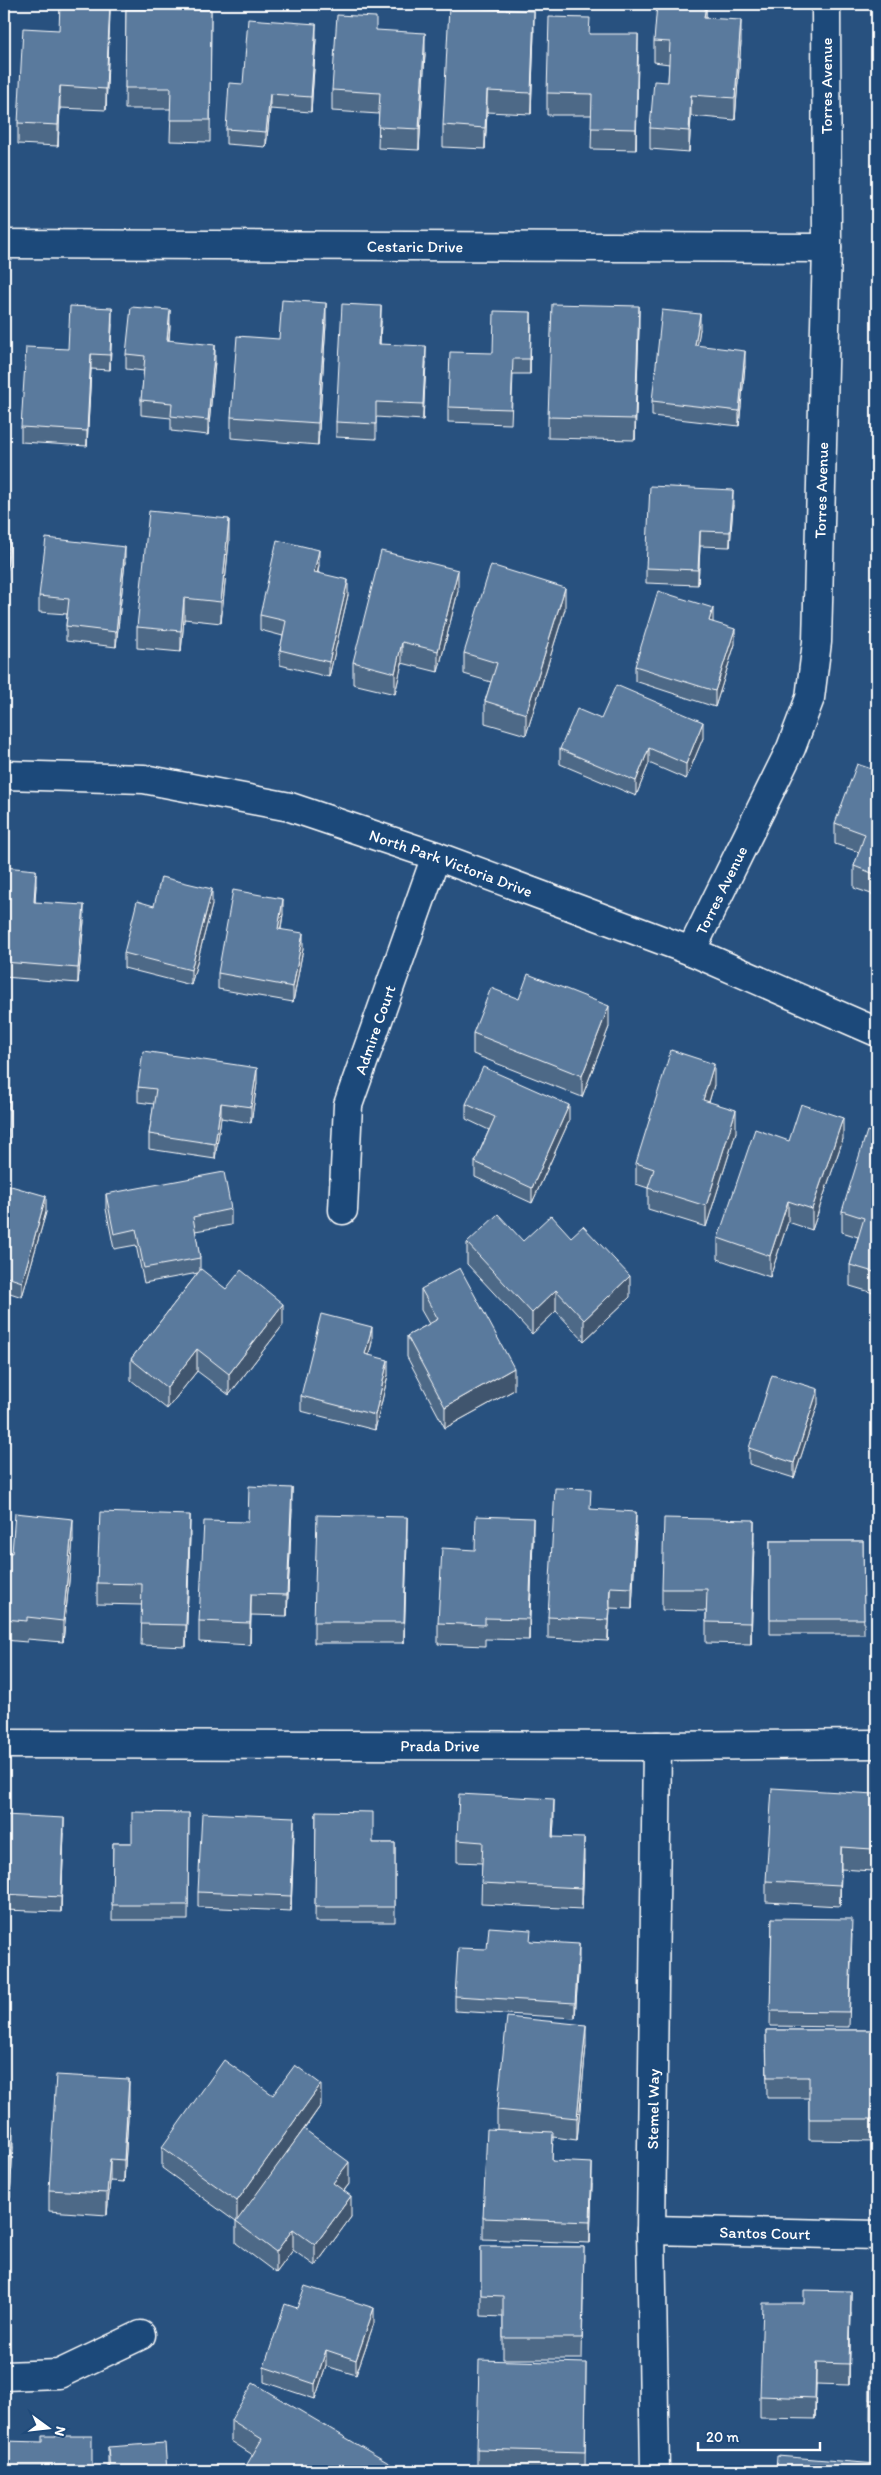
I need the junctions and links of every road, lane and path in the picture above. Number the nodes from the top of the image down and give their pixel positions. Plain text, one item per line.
1 (826, 4) edge
2 (4, 244) edge
3 (827, 248) junction
4 (4, 775) edge
5 (436, 856) junction
6 (692, 952) junction
7 (877, 1032) edge
8 (343, 1210) dead end
9 (4, 1744) edge
10 (877, 1744) edge
11 (657, 1746) junction
12 (651, 2230) junction
13 (877, 2235) edge
14 (141, 2335) dead end
15 (4, 2376) edge
16 (656, 2471) edge

1 - 3 street, Torres Avenue
2 - 3 street, Cestaric Drive
3 - 6 street, Torres Avenue
4 - 5 street, North Park Victoria Drive
5 - 6 street, North Park Victoria Drive
5 - 8 street, Admire Court
6 - 7 street, North Park Victoria Drive
9 - 11 street, Prada Drive
10 - 11 street, Prada Drive
11 - 12 street, Stemel Way
12 - 13 street, Santos Court
12 - 16 street, Stemel Way
14 - 15 street

